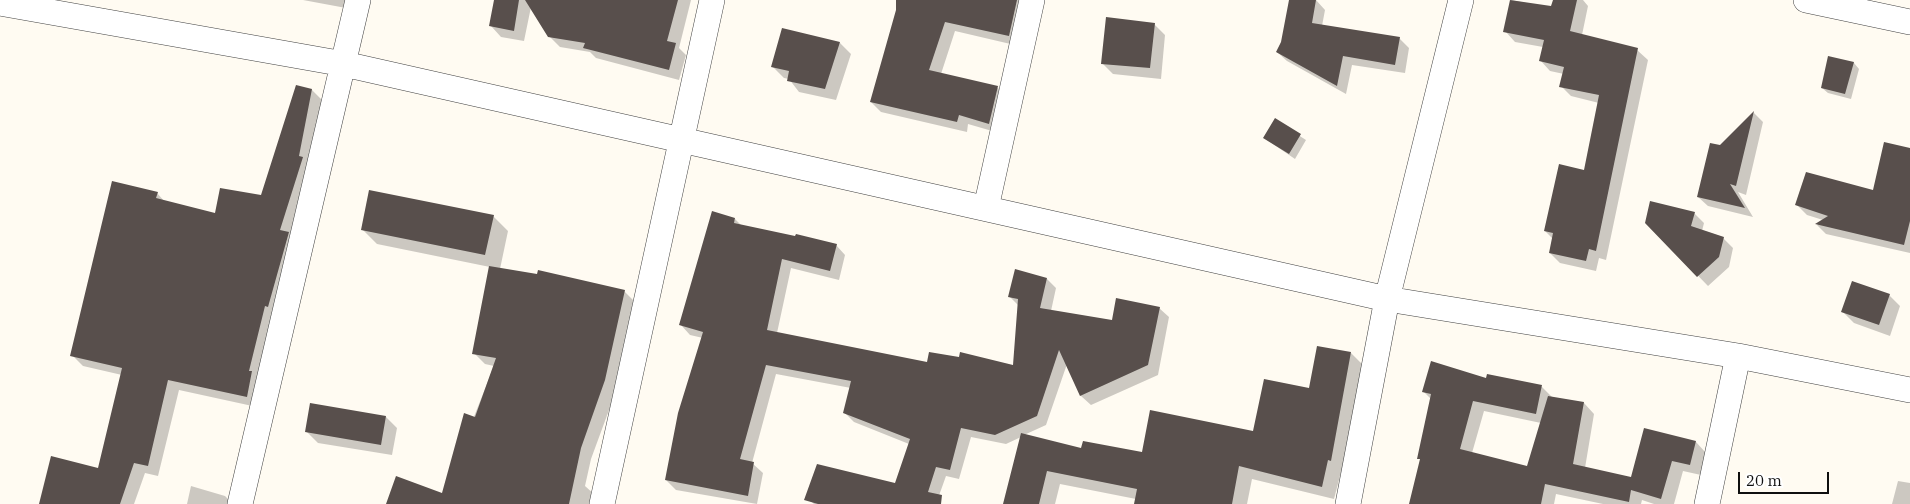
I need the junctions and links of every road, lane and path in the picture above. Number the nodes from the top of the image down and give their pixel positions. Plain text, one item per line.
1 (358, 0) edge
2 (712, 0) edge
3 (1032, 0) edge
4 (1461, 0) edge
5 (1816, 1) edge
6 (0, 3) edge
7 (1910, 22) edge
8 (344, 64) junction
9 (682, 140) junction
10 (986, 208) junction
11 (1386, 299) junction
12 (1738, 356) junction
13 (1910, 390) edge
14 (240, 504) edge
15 (602, 504) edge
16 (1348, 504) edge
17 (1707, 504) edge

1 - 8 street
2 - 9 street
3 - 10 street
4 - 11 street
5 - 7 street
6 - 8 street
8 - 9 street
8 - 14 street
9 - 10 street
9 - 15 street
10 - 11 street
11 - 12 street
11 - 16 street
12 - 13 street
12 - 17 street

